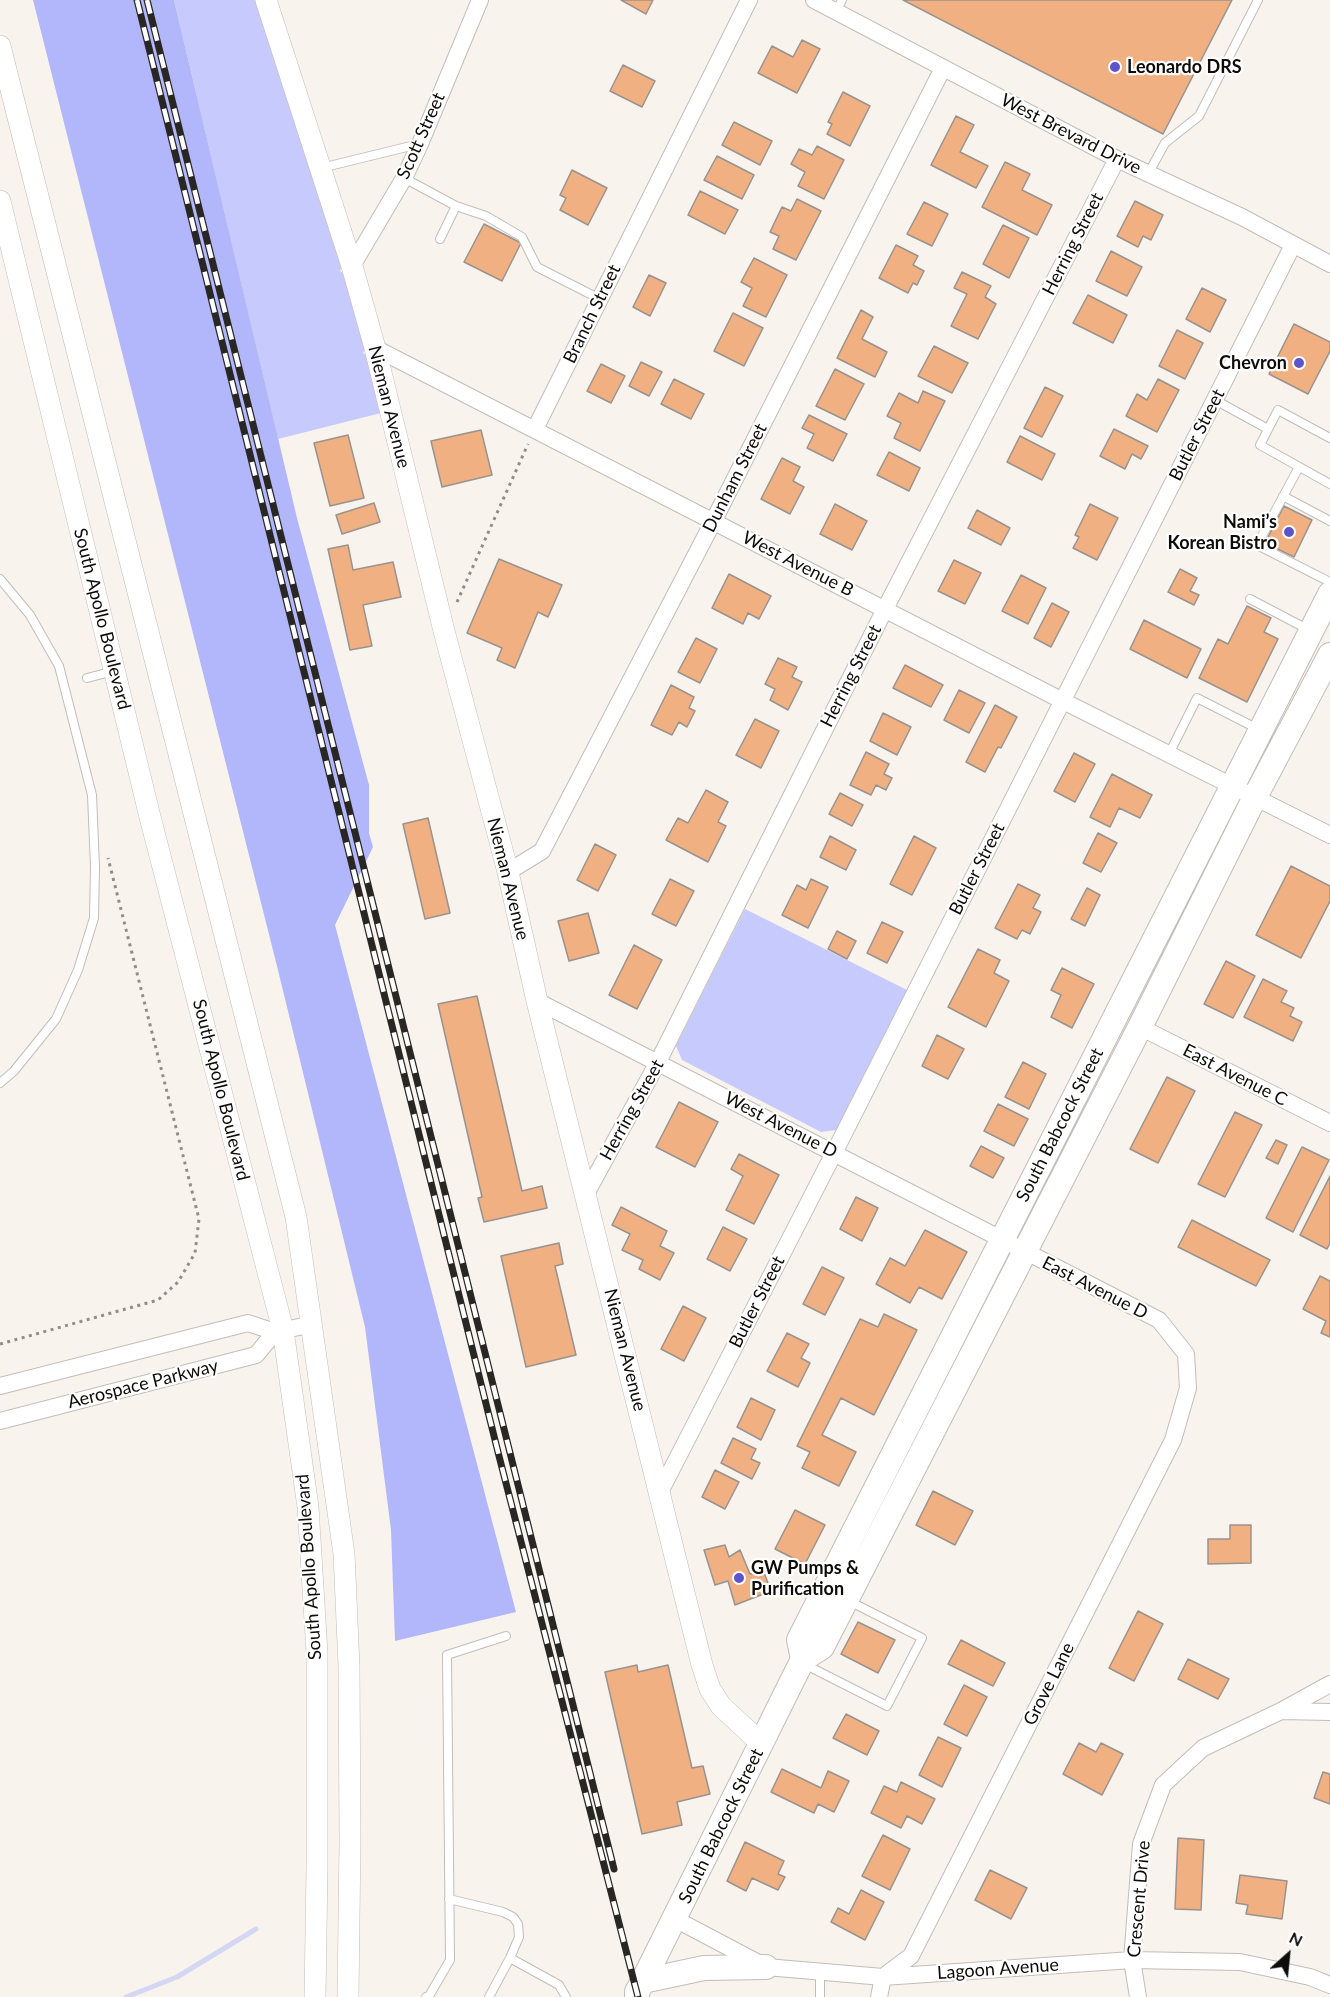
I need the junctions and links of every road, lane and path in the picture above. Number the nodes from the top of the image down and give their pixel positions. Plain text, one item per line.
1 (266, 0) edge
2 (480, 0) edge
3 (748, 0) edge
4 (814, 0) edge
5 (1258, 0) edge
6 (839, 6) edge
7 (0, 46) edge
8 (943, 68) junction
9 (420, 144) junction
10 (1117, 159) junction
11 (320, 169) junction
12 (1148, 174) junction
13 (404, 178) junction
14 (0, 201) edge
15 (456, 206) junction
16 (440, 239) dead end
17 (1293, 245) junction
18 (1330, 264) edge
19 (352, 266) junction
20 (600, 299) junction
21 (375, 348) junction
22 (1215, 400) junction
23 (535, 429) junction
24 (1268, 429) junction
25 (1330, 438) edge
26 (1299, 467) junction
27 (1330, 484) edge
28 (1283, 496) junction
29 (714, 520) junction
30 (1330, 521) edge
31 (0, 579) edge
32 (1330, 582) edge
33 (1330, 594) edge
34 (1250, 599) dead end
35 (885, 609) junction
36 (1311, 631) junction
37 (444, 632) junction
38 (1330, 656) edge
39 (114, 671) junction
40 (87, 678) dead end
41 (1063, 701) junction
42 (1260, 730) junction
43 (1169, 754) junction
44 (1232, 785) junction
45 (1255, 797) junction
46 (1330, 835) edge
47 (107, 853) dead end
48 (508, 872) junction
49 (537, 1001) junction
50 (1140, 1027) junction
51 (658, 1062) junction
52 (0, 1083) edge
53 (1330, 1123) edge
54 (834, 1153) junction
55 (586, 1194) junction
56 (1002, 1240) junction
57 (1024, 1252) junction
58 (313, 1324) junction
59 (279, 1331) junction
60 (0, 1344) edge
61 (1186, 1354) joint
62 (0, 1386) edge
63 (0, 1421) edge
64 (660, 1492) junction
65 (846, 1600) junction
66 (506, 1636) dead end
67 (802, 1661) junction
68 (1330, 1684) edge
69 (1281, 1711) junction
70 (1330, 1712) edge
71 (762, 1744) junction
72 (449, 1899) junction
73 (675, 1919) junction
74 (510, 1958) junction
75 (1132, 1960) junction
76 (766, 1967) junction
77 (820, 1971) junction
78 (883, 1977) junction
79 (1330, 1985) edge
80 (635, 1992) edge
81 (315, 1997) edge
82 (348, 1997) edge
83 (426, 1997) edge
84 (489, 1997) edge
85 (566, 1997) edge
86 (820, 1997) edge
87 (879, 1997) edge
88 (1137, 1997) edge

1 - 11 street, Nieman Avenue
2 - 9 street, Scott Street
3 - 20 street, Branch Street
4 - 6 street, West Brevard Drive
5 - 12 lane
6 - 8 street, West Brevard Drive
7 - 58 street, South Apollo Boulevard
8 - 10 street, West Brevard Drive
8 - 29 street, Dunham Street
9 - 11 lane
9 - 13 street, Scott Street
10 - 12 street, West Brevard Drive
10 - 35 street, Herring Street
11 - 19 street, Nieman Avenue
12 - 17 street, West Brevard Drive
13 - 15 lane
13 - 19 street, Scott Street
14 - 39 street, South Apollo Boulevard
15 - 16 lane
15 - 20 lane
17 - 18 street, West Brevard Drive
17 - 22 street, Butler Street
19 - 21 street, Nieman Avenue
20 - 23 street, Branch Street
21 - 23 street, West Avenue B
21 - 37 street, Nieman Avenue
22 - 24 lane
22 - 41 street, Butler Street
23 - 29 street, West Avenue B
23 - 37 path
24 - 25 lane
24 - 26 lane
26 - 27 lane
26 - 28 lane
28 - 30 lane
28 - 32 lane
29 - 35 street, West Avenue B
29 - 48 street, Dunham Street
31 - 52 lane
33 - 36 main road, South Babcock Street
34 - 36 lane
35 - 41 street, West Avenue B
35 - 51 street, Herring Street
36 - 42 main road, South Babcock Street
37 - 48 street, Nieman Avenue
38 - 45 main road, South Babcock Street
39 - 40 lane
39 - 59 street, South Apollo Boulevard
41 - 43 street, West Avenue B
41 - 54 street, Butler Street
42 - 43 lane
42 - 44 main road, South Babcock Street
43 - 44 street, West Avenue B
44 - 45 street, West Avenue B
44 - 56 main road, South Babcock Street
45 - 46 street, West Avenue B
45 - 50 main road, South Babcock Street
47 - 60 path
48 - 49 street, Nieman Avenue
49 - 51 street, West Avenue D
49 - 55 street, Nieman Avenue
50 - 53 street, East Avenue C
50 - 57 main road, South Babcock Street
51 - 54 street, West Avenue D
51 - 55 street, Herring Street
54 - 56 street, West Avenue D
54 - 64 street, Butler Street
55 - 64 street, Nieman Avenue
56 - 57 street, West Avenue D
56 - 67 main road, South Babcock Street
57 - 61 street, East Avenue D
57 - 65 main road, South Babcock Street
58 - 59 street, Aerospace Parkway
58 - 82 street, South Apollo Boulevard
59 - 62 street, Aerospace Parkway
59 - 63 street, Aerospace Parkway
59 - 81 street, South Apollo Boulevard
61 - 78 street, Grove Lane
64 - 71 street, Nieman Avenue
65 - 67 main road, South Babcock Street
65 - 67 lane
66 - 72 lane
67 - 71 main road, South Babcock Street
68 - 69 street, Crescent Drive
69 - 70 street
69 - 75 street, Crescent Drive
71 - 73 main road, South Babcock Street
72 - 74 lane
72 - 83 lane
73 - 76 street, Lagoon Avenue
73 - 80 main road, South Babcock Street
74 - 84 lane
74 - 85 lane
75 - 78 street, Lagoon Avenue
75 - 79 street, Lagoon Avenue
75 - 88 street, Crescent Drive
76 - 77 street, Lagoon Avenue
76 - 80 main road
77 - 78 street, Lagoon Avenue
77 - 86 lane
78 - 87 street

